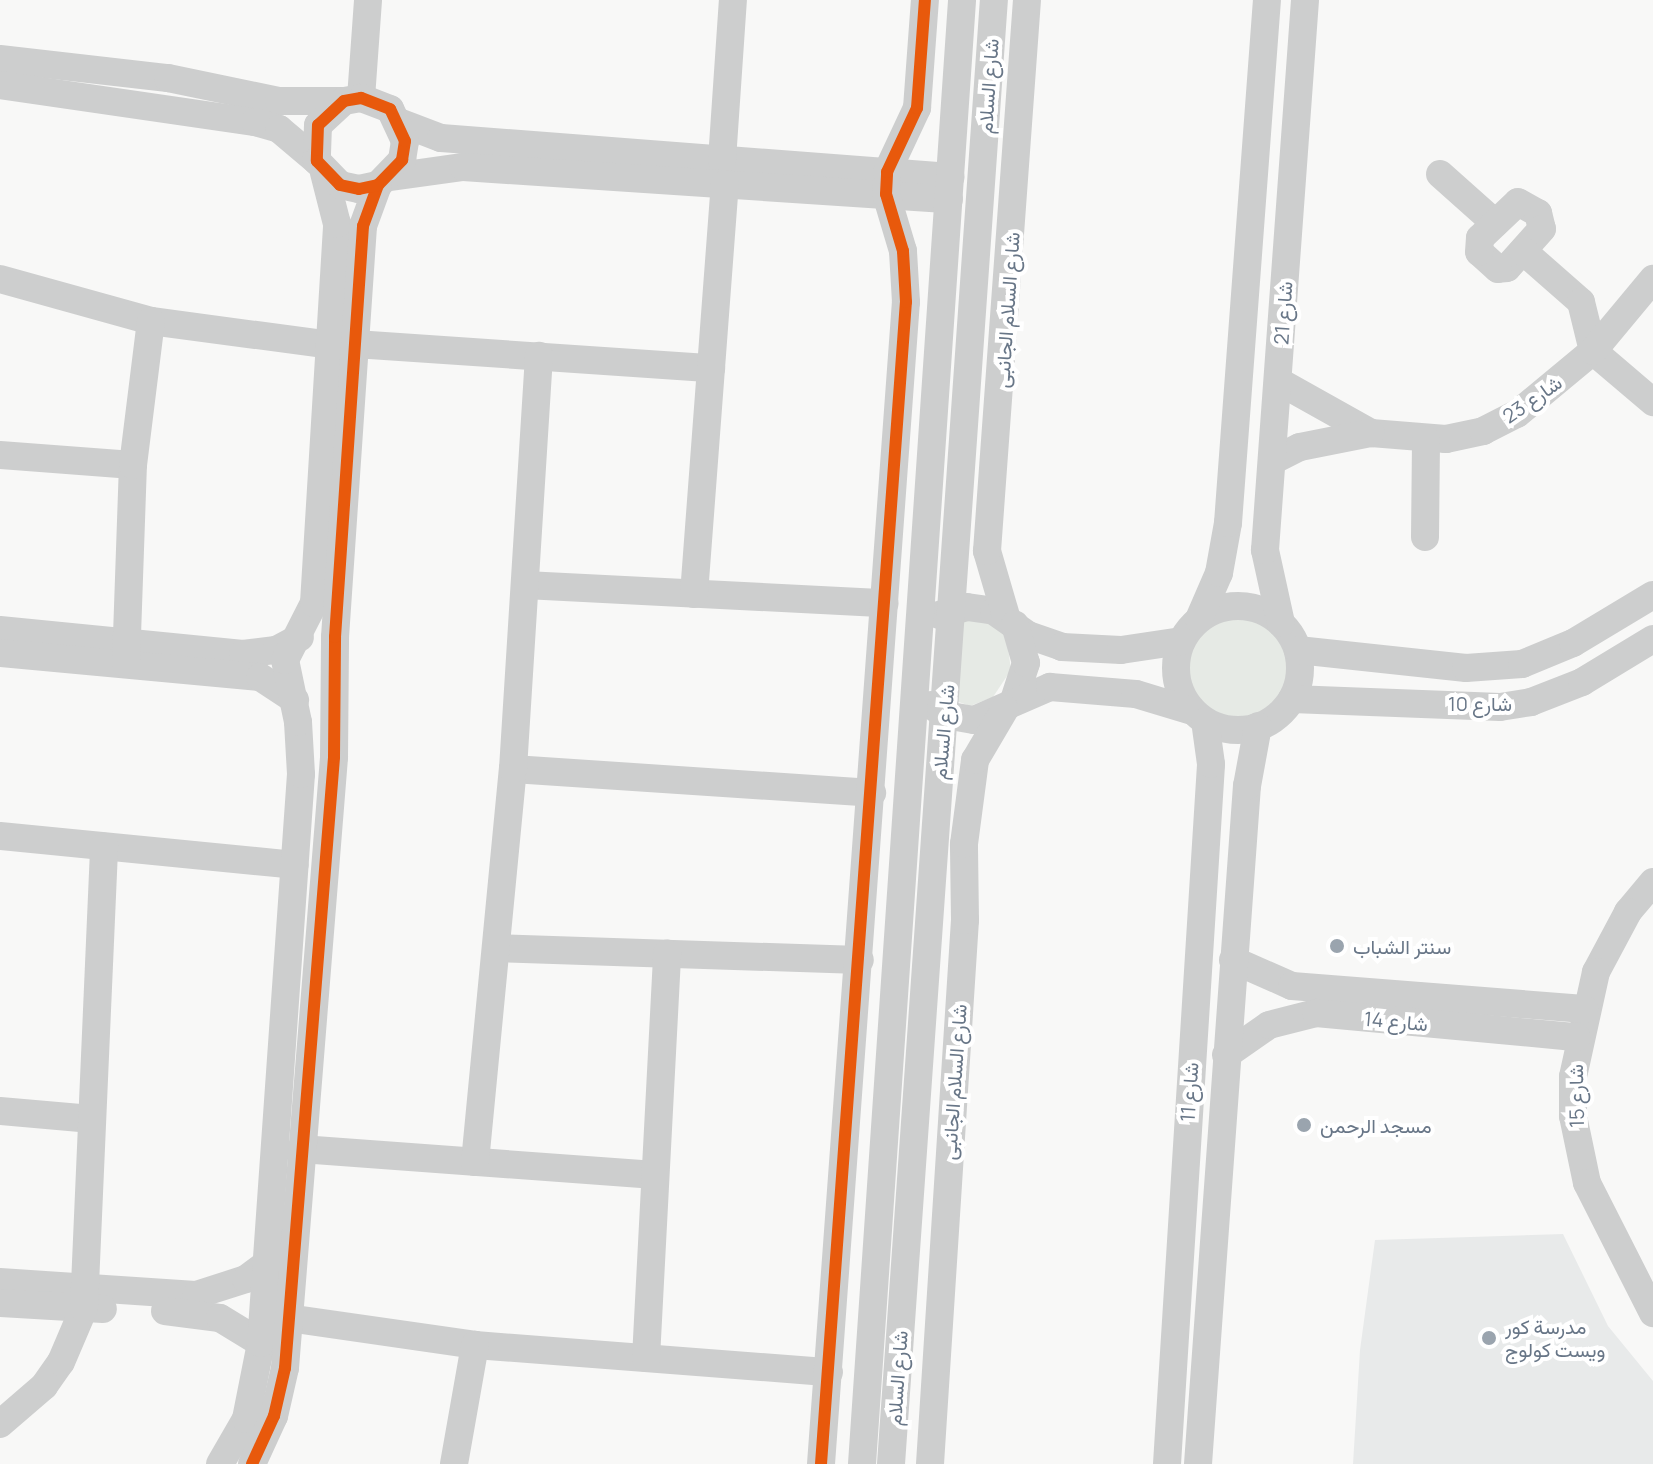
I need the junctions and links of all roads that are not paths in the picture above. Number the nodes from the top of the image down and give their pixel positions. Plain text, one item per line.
1 (368, 0) edge
2 (733, 0) edge
3 (925, 0) edge
4 (962, 0) edge
5 (994, 0) edge
6 (1027, 0) edge
7 (1267, 0) edge
8 (1305, 0) edge
9 (0, 59) edge
10 (0, 85) edge
11 (352, 100) junction
12 (1260, 116) junction
13 (1298, 118) junction
14 (399, 122) junction
15 (321, 167) junction
16 (723, 172) junction
17 (1440, 174) dead end
18 (384, 181) junction
19 (886, 183) junction
20 (950, 188) junction
21 (1495, 223) junction
22 (1523, 251) junction
23 (0, 279) edge
24 (1647, 288) edge
25 (1581, 302) junction
26 (151, 321) junction
27 (343, 344) junction
28 (1593, 351) junction
29 (539, 356) junction
30 (711, 368) junction
31 (1278, 381) junction
32 (1653, 402) edge
33 (1371, 433) junction
34 (1426, 440) junction
35 (0, 455) edge
36 (962, 461) junction
37 (1272, 461) junction
38 (995, 464) junction
39 (133, 465) junction
40 (1425, 537) dead end
41 (525, 585) junction
42 (694, 594) junction
43 (1653, 595) edge
44 (885, 603) junction
45 (954, 609) junction
46 (1199, 619) junction
47 (1010, 620) junction
48 (1281, 623) junction
49 (920, 628) junction
50 (0, 630) edge
51 (335, 637) junction
52 (1653, 639) edge
53 (291, 641) junction
54 (1181, 641) junction
55 (1298, 650) junction
56 (126, 652) junction
57 (0, 653) edge
58 (916, 691) junction
59 (291, 697) junction
60 (1292, 699) junction
61 (334, 704) junction
62 (1010, 705) junction
63 (945, 715) junction
64 (1199, 716) junction
65 (1258, 726) junction
66 (513, 769) junction
67 (872, 793) junction
68 (0, 836) edge
69 (934, 844) junction
70 (964, 844) junction
71 (104, 846) junction
72 (295, 865) junction
73 (1653, 882) edge
74 (496, 948) junction
75 (667, 954) junction
76 (860, 960) junction
77 (1233, 960) junction
78 (1584, 1009) junction
79 (1577, 1037) junction
80 (1226, 1055) junction
81 (0, 1111) edge
82 (92, 1119) junction
83 (301, 1149) junction
84 (1185, 1149) junction
85 (1218, 1152) junction
86 (475, 1162) junction
87 (655, 1175) junction
88 (267, 1263) junction
89 (0, 1282) edge
90 (85, 1298) junction
91 (0, 1303) edge
92 (1653, 1313) edge
93 (288, 1318) junction
94 (261, 1343) junction
95 (475, 1345) junction
96 (646, 1358) junction
97 (829, 1372) junction
98 (0, 1424) edge
99 (220, 1464) edge
100 (252, 1464) edge
101 (454, 1464) edge
102 (821, 1464) edge
103 (862, 1464) edge
104 (891, 1464) edge
105 (930, 1464) edge
106 (1167, 1464) edge
107 (1198, 1464) edge

1 - 11 street
2 - 16 street
3 - 19 street
4 - 20 street, شارع السلام
5 - 36 street, شارع السلام
6 - 38 street, شارع السلام الجانبى
7 - 12 street, شارع 21
8 - 13 street, شارع 21
9 - 11 street
10 - 15 street
11 - 14 street
11 - 15 street
12 - 13 street
12 - 46 street, شارع 21
13 - 31 street, شارع 21
14 - 16 street
14 - 18 street
15 - 18 street
15 - 27 street
16 - 18 street
16 - 19 street
16 - 30 street
17 - 21 street
18 - 27 street
19 - 20 street
19 - 44 street
20 - 49 street, شارع السلام
21 - 22 street
21 - 22 street
22 - 25 street
23 - 26 street
24 - 25 street
24 - 28 street, شارع 23
25 - 28 street
26 - 27 street
26 - 39 street
27 - 29 street
27 - 51 street
27 - 53 street
28 - 32 street
28 - 34 street, شارع 23
29 - 30 street
29 - 41 street
30 - 42 street
31 - 33 street, شارع 23
31 - 37 street, شارع 21
33 - 34 street, شارع 23
33 - 37 street, شارع 23
34 - 40 street
35 - 39 street
36 - 38 street
36 - 45 street, شارع السلام
37 - 48 street, شارع 21
38 - 47 street, شارع السلام الجانبى
39 - 56 street
41 - 42 street
41 - 66 street
42 - 44 street
43 - 55 street, شارع 10
44 - 67 street
45 - 47 street
45 - 49 street
45 - 63 street, شارع السلام
46 - 48 street
46 - 54 street
47 - 54 street
47 - 62 street, شارع السلام الجانبى
48 - 55 street
49 - 58 street, شارع السلام
50 - 56 street
51 - 53 street
51 - 61 street
52 - 60 street, شارع 10
53 - 56 street
53 - 59 street
54 - 64 street
55 - 60 street
56 - 57 street
56 - 59 street
58 - 63 street
58 - 103 street, شارع السلام
59 - 61 street
59 - 72 street
60 - 65 street
61 - 83 street
62 - 63 street
62 - 64 street
62 - 70 street, شارع السلام الجانبى
63 - 69 street, شارع السلام
64 - 65 street
64 - 84 street, شارع 11
65 - 77 street, شارع 11
66 - 67 street
66 - 74 street
67 - 76 street
68 - 71 street
69 - 70 street
69 - 104 street, شارع السلام
70 - 105 street, شارع السلام الجانبى
71 - 72 street
71 - 82 street
72 - 88 street
73 - 78 street, شارع 15
74 - 75 street
74 - 86 street
75 - 76 street
75 - 87 street
76 - 97 street
77 - 78 street, شارع 14
77 - 80 street, شارع 11
78 - 79 street, شارع 15
79 - 80 street, شارع 14
79 - 92 street, شارع 15
80 - 85 street, شارع 11
81 - 82 street
82 - 90 street
83 - 86 street
83 - 93 street
84 - 85 street
84 - 106 street, شارع 11
85 - 107 street, شارع 11
86 - 87 street
87 - 96 street
88 - 90 street
88 - 94 street
89 - 90 street
90 - 91 street
90 - 94 street
90 - 98 street
93 - 95 street
93 - 100 street
94 - 99 street
95 - 96 street
95 - 101 street
96 - 97 street
97 - 102 street

